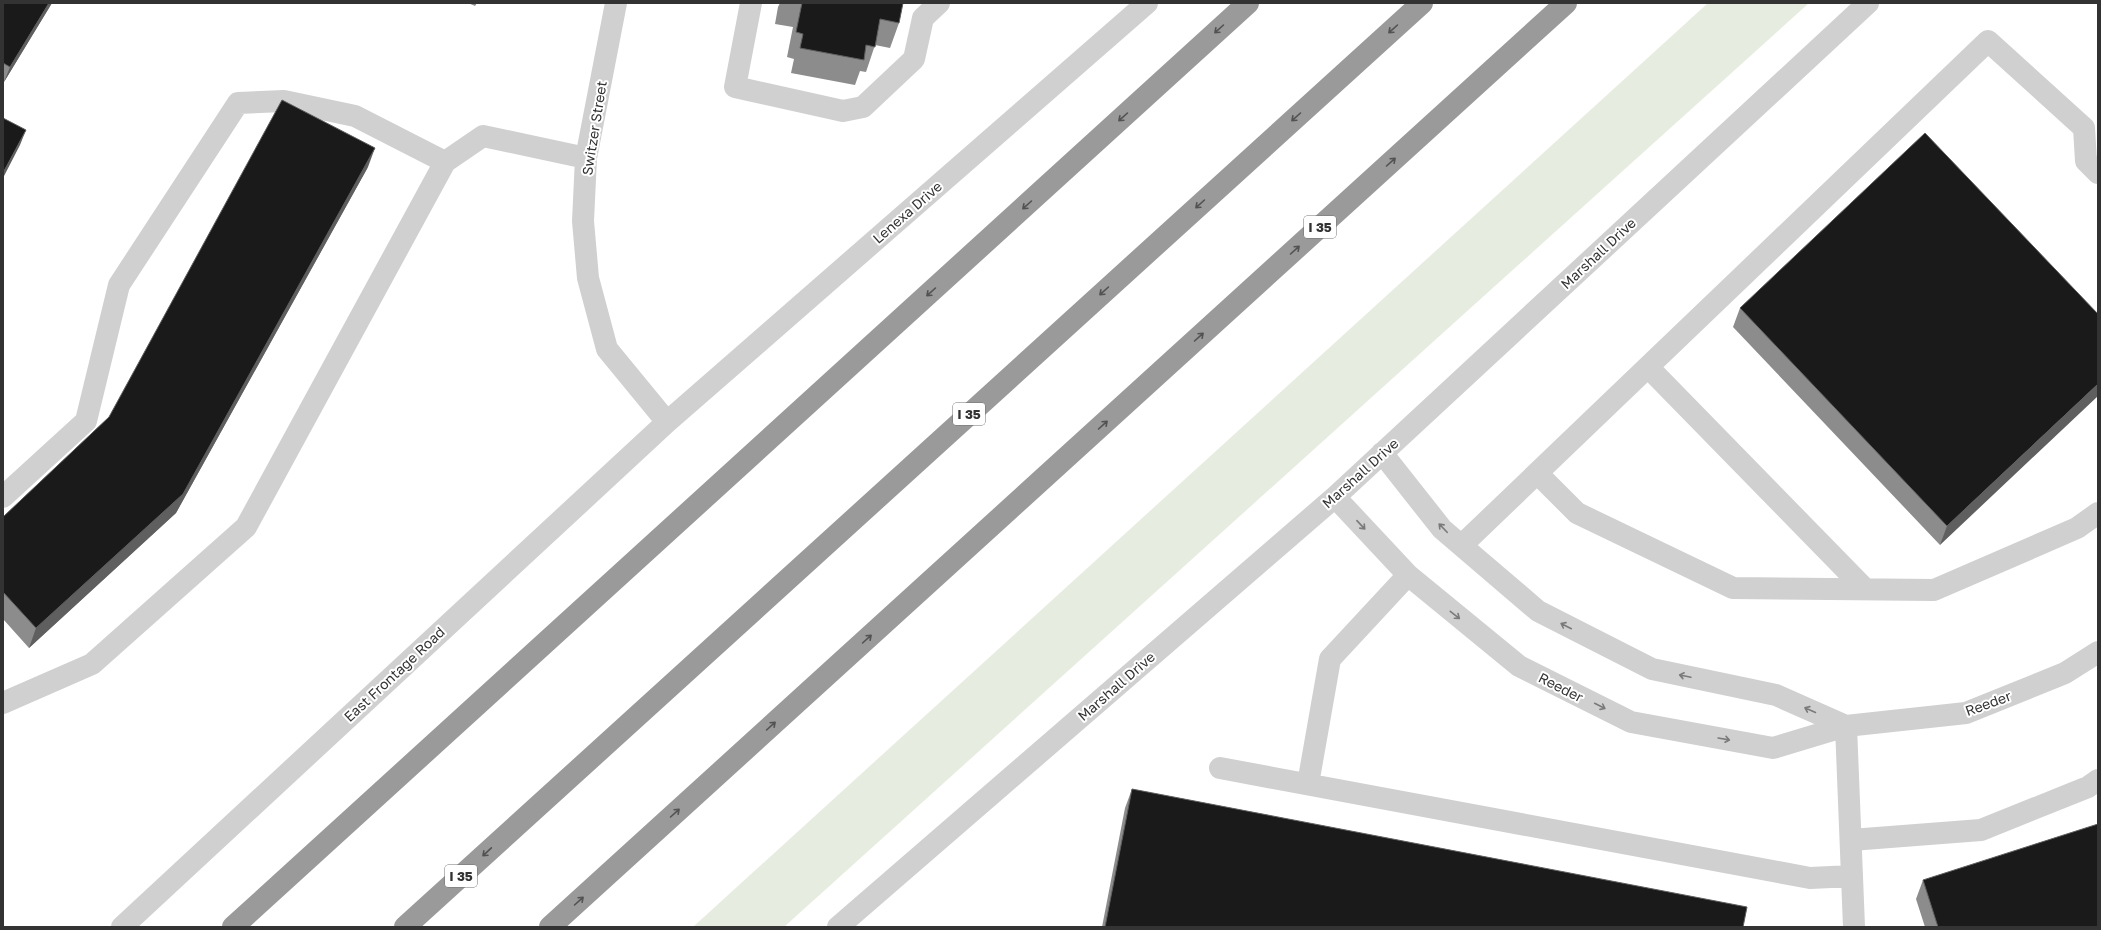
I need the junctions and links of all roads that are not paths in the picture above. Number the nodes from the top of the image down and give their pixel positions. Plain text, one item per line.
1 (616, 3) edge
2 (751, 3) edge
3 (939, 3) edge
4 (1147, 3) edge
5 (1248, 3) edge
6 (1422, 3) edge
7 (1566, 3) edge
8 (1868, 3) edge
9 (586, 158) junction
10 (445, 162) junction
11 (2098, 173) edge
12 (1648, 367) junction
13 (667, 422) junction
14 (1382, 453) junction
15 (1538, 473) junction
16 (3, 497) edge
17 (1334, 497) junction
18 (2098, 513) edge
19 (1462, 545) junction
20 (1408, 575) junction
21 (1865, 589) junction
22 (2098, 652) edge
23 (3, 703) edge
24 (1846, 726) junction
25 (1220, 768) dead end
26 (2098, 780) edge
27 (1308, 784) junction
28 (1851, 840) junction
29 (1852, 876) junction
30 (122, 927) edge
31 (233, 927) edge
32 (406, 927) edge
33 (550, 927) edge
34 (838, 927) edge
35 (1854, 927) edge

1 - 9 street, Switzer Street
2 - 3 street
4 - 13 street, Lenexa Drive
5 -> 31 highway
6 -> 32 highway, I 35
33 -> 7 highway, I 35
8 - 14 street, Marshall Drive
9 - 10 street
9 - 13 street, Switzer Street
10 - 16 street
10 - 23 street
11 - 12 street
12 - 15 street
12 - 21 street
13 - 30 street, East Frontage Road
14 - 17 street, Marshall Drive
19 -> 14 street
15 - 19 street
15 - 21 street
17 -> 20 street, Reeder
17 - 34 street, Marshall Drive
18 - 21 street
24 -> 19 street
20 -> 24 street, Reeder
20 - 27 street
22 - 24 street, Reeder
24 - 28 street
25 - 27 street
26 - 28 street
27 - 29 street
28 - 29 street
29 - 35 street

